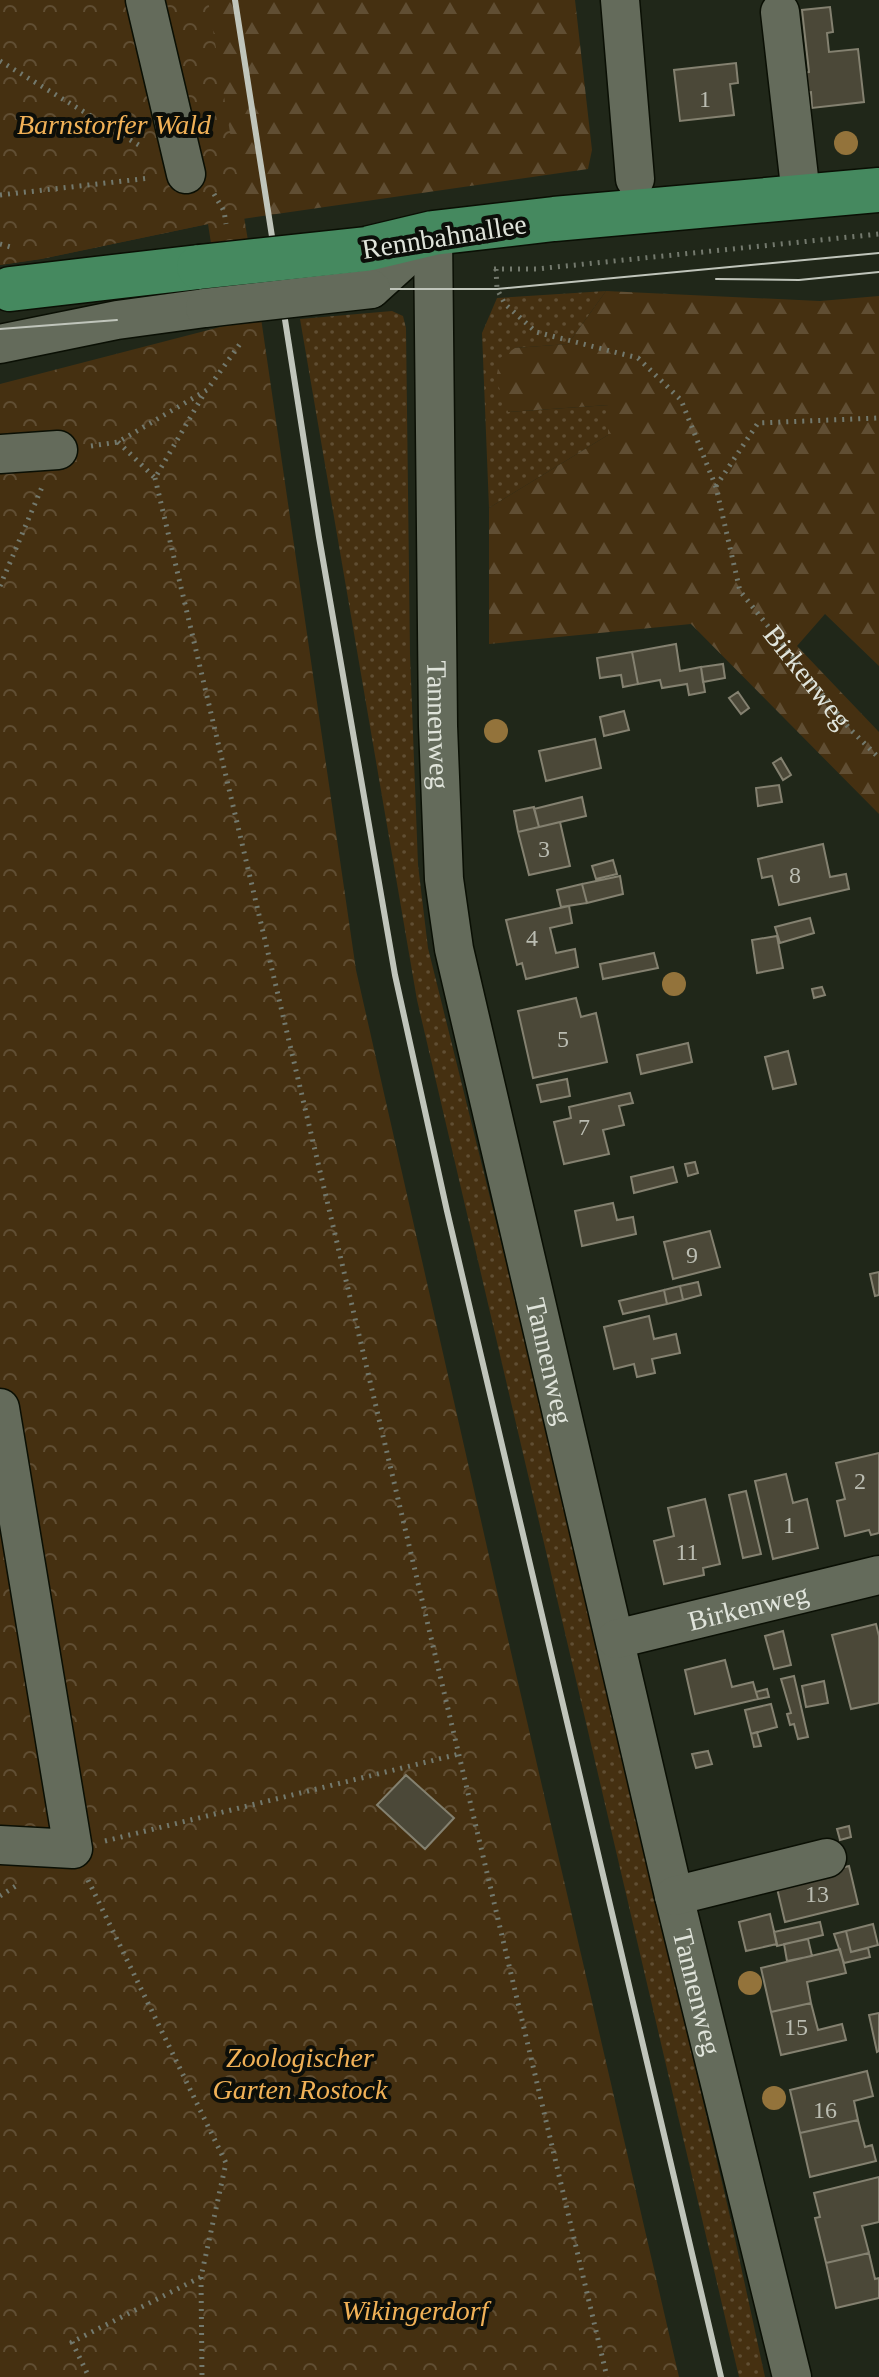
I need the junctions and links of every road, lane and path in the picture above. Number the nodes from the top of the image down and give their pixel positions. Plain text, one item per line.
1 (145, 0) edge
2 (620, 0) edge
3 (780, 12) dead end
4 (0, 61) edge
5 (186, 174) junction
6 (635, 179) dead end
7 (879, 190) edge
8 (0, 195) edge
9 (801, 195) junction
10 (224, 211) dead end
11 (433, 233) junction
12 (879, 234) edge
13 (496, 269) dead end
14 (536, 269) dead end
15 (202, 287) junction
16 (10, 289) dead end
17 (242, 341) dead end
18 (0, 344) edge
19 (207, 390) junction
20 (879, 418) edge
21 (118, 442) junction
22 (58, 450) junction
23 (0, 454) edge
24 (155, 478) junction
25 (716, 487) junction
26 (0, 586) edge
27 (879, 758) edge
28 (0, 1408) edge
29 (879, 1575) edge
30 (616, 1639) junction
31 (459, 1754) junction
32 (0, 1845) edge
33 (73, 1849) junction
34 (827, 1858) dead end
35 (24, 1880) dead end
36 (0, 1896) edge
37 (674, 1896) junction
38 (201, 2277) junction
39 (89, 2377) edge
40 (202, 2377) edge
41 (607, 2377) edge
42 (792, 2377) edge

1 - 5 street
2 - 6 street
3 - 9 street
4 - 5 path
5 - 8 path
5 - 10 path
7 - 9 main road, Rennbahnallee
9 - 11 main road, Rennbahnallee
11 - 15 main road, Rennbahnallee, bridge
11 - 30 street, Tannenweg
12 - 14 path
13 - 25 path
15 - 16 main road, Rennbahnallee
15 - 18 street
17 - 19 path
19 - 21 path
19 - 24 path
20 - 25 path
21 - 22 path
21 - 24 path
22 - 23 street
22 - 26 path
24 - 31 path
25 - 27 path, Birkenweg
28 - 33 street
29 - 30 street, Birkenweg
30 - 37 street, Tannenweg
31 - 33 path
31 - 41 path
32 - 33 street
33 - 38 path
34 - 37 street
35 - 36 path
37 - 42 street, Tannenweg
38 - 39 path
38 - 40 path

